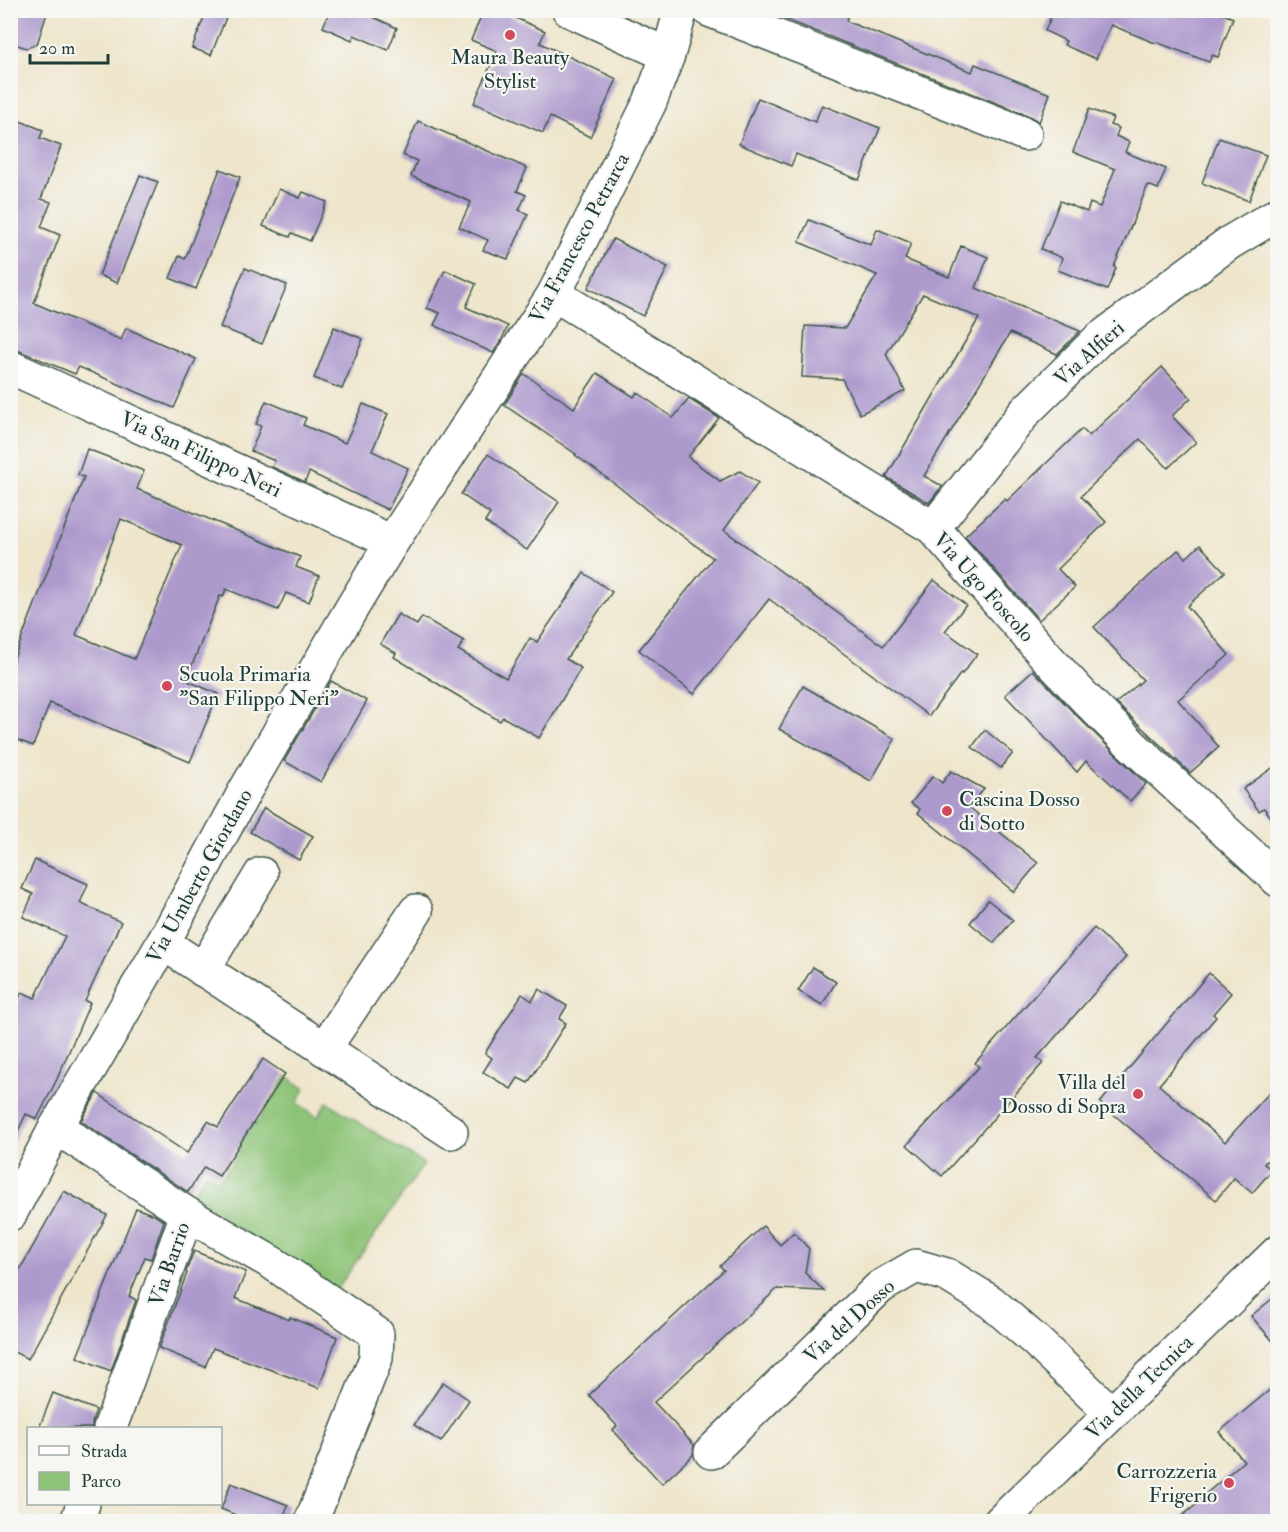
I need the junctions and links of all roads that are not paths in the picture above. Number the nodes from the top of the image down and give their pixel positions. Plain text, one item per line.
1 (569, 10) edge
2 (681, 10) edge
3 (709, 10) edge
4 (668, 55) junction
5 (1025, 134) dead end
6 (1278, 213) edge
7 (554, 294) junction
8 (10, 367) edge
9 (933, 528) junction
10 (392, 542) junction
11 (261, 874) dead end
12 (1278, 880) edge
13 (416, 911) dead end
14 (163, 943) junction
15 (203, 970) junction
16 (324, 1049) junction
17 (56, 1127) junction
18 (451, 1132) dead end
19 (10, 1214) edge
20 (188, 1214) junction
21 (1278, 1252) edge
22 (1112, 1413) junction
23 (110, 1427) edge
24 (711, 1452) dead end
25 (82, 1505) edge
26 (76, 1521) edge
27 (311, 1521) edge
28 (1000, 1521) edge

1 - 4 street
2 - 4 street, Via Francesco Petrarca
3 - 5 street
4 - 7 street, Via Francesco Petrarca
6 - 9 street, Via Alfieri
7 - 9 street, Via Ugo Foscolo
7 - 10 street, Via Francesco Petrarca
8 - 10 street, Via San Filippo Neri
9 - 12 street, Via Ugo Foscolo
10 - 14 street, Via Umberto Giordano
11 - 15 street
13 - 16 street
14 - 15 street
14 - 17 street, Via Umberto Giordano
15 - 16 street
16 - 18 street
17 - 19 street, Via Umberto Giordano
17 - 20 street, Via Barrio
20 - 23 street, Via Barrio
20 - 27 street
21 - 22 street, Via della Tecnica
22 - 24 street, Via del Dosso
22 - 28 street, Via della Tecnica
25 - 26 street

